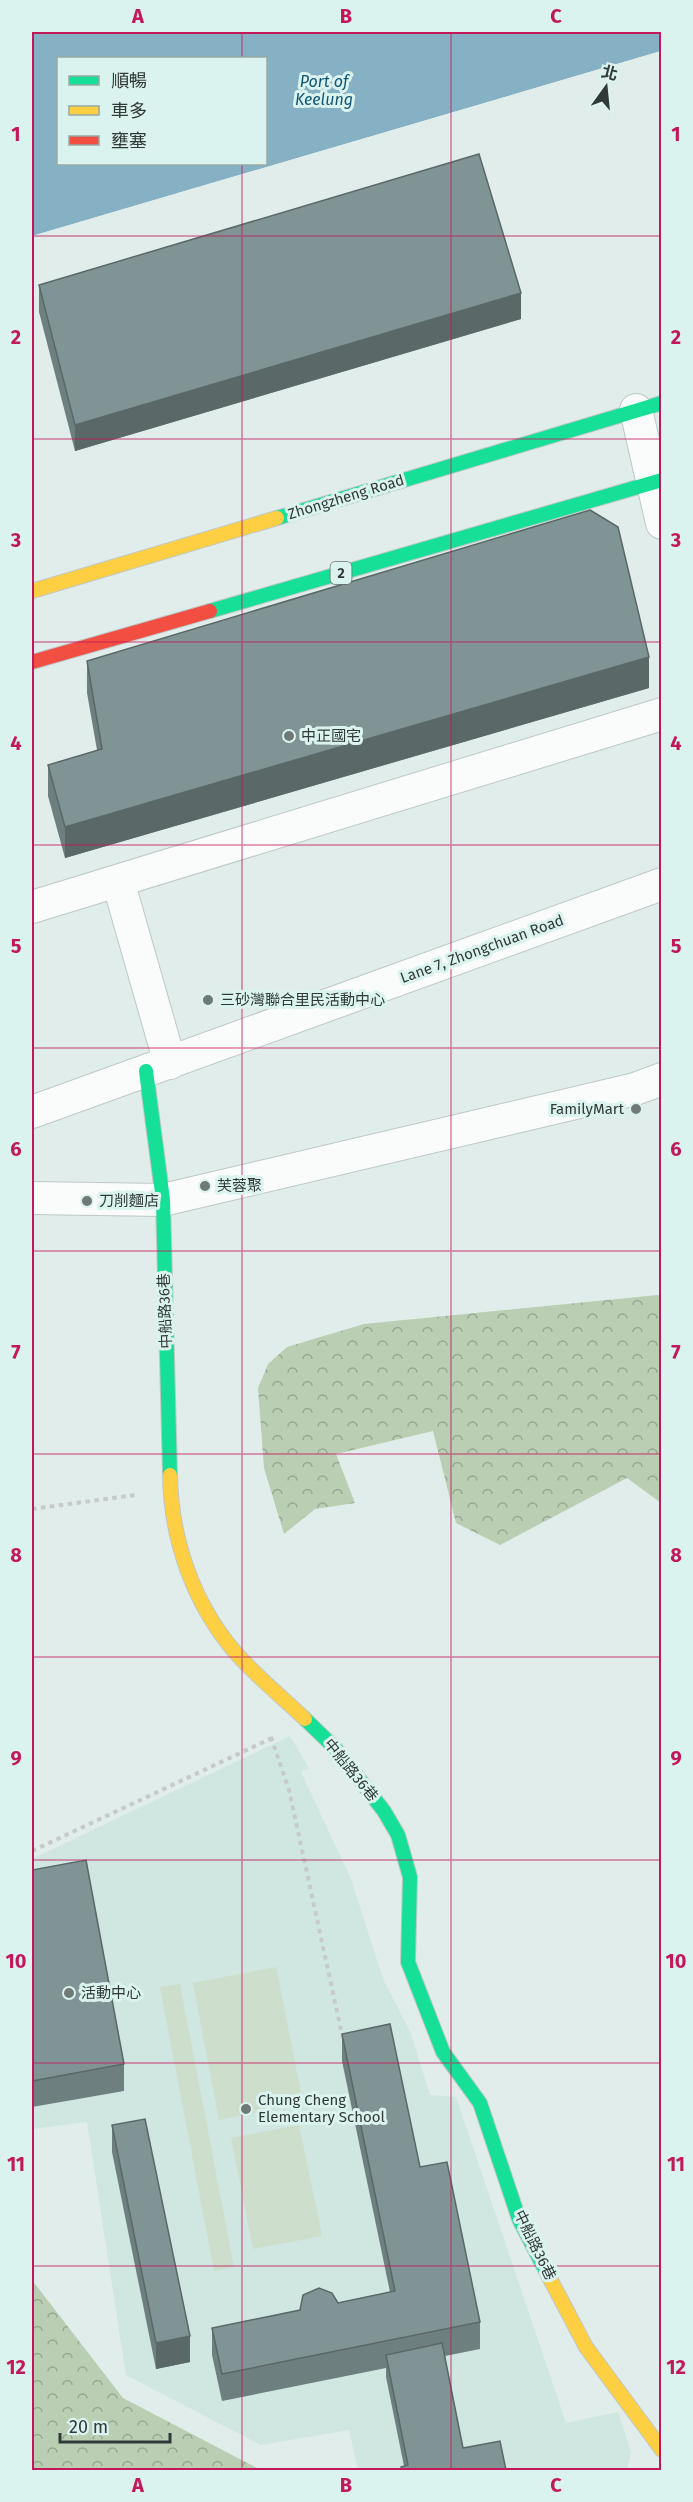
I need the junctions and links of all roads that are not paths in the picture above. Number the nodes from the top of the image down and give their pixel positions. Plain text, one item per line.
1 (649, 407) edge
2 (656, 482) edge
3 (662, 523) edge
4 (32, 591) edge
5 (32, 662) edge
6 (662, 714) edge
7 (118, 881) junction
8 (662, 884) edge
9 (32, 907) edge
10 (158, 1067) junction
11 (662, 1079) edge
12 (32, 1112) edge
13 (32, 1198) edge
14 (163, 1200) junction
15 (662, 2450) edge

1 - 2 street
1 - 4 street, Zhongzheng Road
2 - 3 street
2 - 5 street, 2
6 - 7 street
7 - 9 street
7 - 10 street
8 - 10 street, Lane 7, Zhongchuan Road
10 - 12 street, Lane 7, Zhongchuan Road
10 - 14 street, 中船路36巷
11 - 14 street
13 - 14 street
14 - 15 street, 中船路36巷

